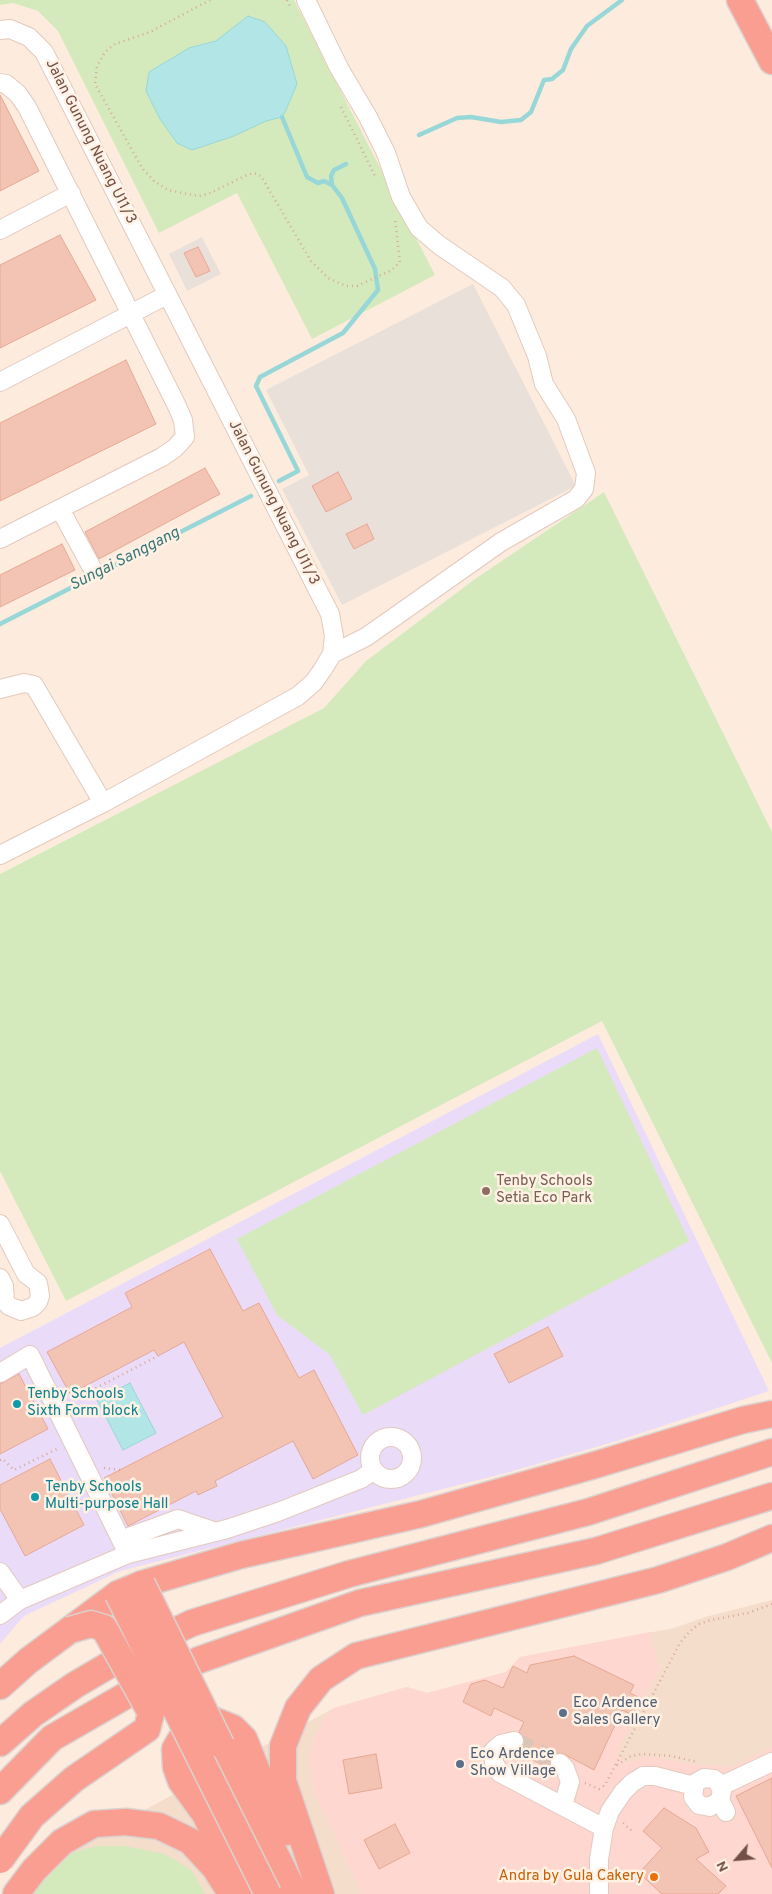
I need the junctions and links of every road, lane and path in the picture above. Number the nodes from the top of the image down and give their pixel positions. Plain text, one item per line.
1 (210, 0) edge
2 (286, 0) edge
3 (306, 0) edge
4 (740, 0) edge
5 (291, 8) dead end
6 (0, 30) edge
7 (772, 61) edge
8 (3, 84) edge
9 (339, 103) dead end
10 (380, 186) dead end
11 (71, 194) junction
12 (394, 212) dead end
13 (0, 230) edge
14 (168, 295) junction
15 (131, 313) junction
16 (0, 382) edge
17 (60, 509) junction
18 (0, 539) edge
19 (91, 566) dead end
20 (332, 654) junction
21 (0, 689) edge
22 (103, 802) junction
23 (0, 855) edge
24 (0, 1224) edge
25 (0, 1278) edge
26 (158, 1356) dead end
27 (0, 1373) edge
28 (66, 1404) dead end
29 (772, 1414) edge
30 (72, 1441) junction
31 (772, 1452) edge
32 (0, 1460) edge
33 (374, 1470) dead end
34 (772, 1496) edge
35 (772, 1538) edge
36 (124, 1547) junction
37 (0, 1572) edge
38 (142, 1584) junction
39 (118, 1594) junction
40 (20, 1600) junction
41 (772, 1604) edge
42 (0, 1615) edge
43 (70, 1630) junction
44 (0, 1686) edge
45 (514, 1741) dead end
46 (0, 1743) edge
47 (706, 1762) dead end
48 (772, 1762) edge
49 (616, 1766) junction
50 (564, 1769) joint
51 (694, 1786) junction
52 (0, 1791) edge
53 (723, 1802) junction
54 (562, 1805) junction
55 (604, 1828) junction
56 (0, 1860) edge
57 (16, 1894) edge
58 (232, 1894) edge
59 (243, 1894) edge
60 (268, 1894) edge
61 (295, 1894) edge
62 (320, 1894) edge
63 (599, 1894) edge

1 - 12 path
2 - 5 path
3 - 20 street
4 - 7 highway
6 - 14 street, Jalan Gunung Nuang U11/3
8 - 11 street
9 - 10 path
11 - 13 street
11 - 15 street
14 - 15 street
14 - 20 street, Jalan Gunung Nuang U11/3
15 - 16 street
15 - 17 street
17 - 18 street
17 - 19 street
20 - 22 street
21 - 22 street
22 - 23 street
24 - 25 street
26 - 28 path
27 - 30 street
29 - 38 highway
30 - 32 path
30 - 36 street
31 - 46 highway
33 - 36 street
34 - 52 highway
35 - 62 highway
36 - 40 street
37 - 40 street
38 - 39 highway
38 - 61 highway, bridge
39 - 43 highway, bridge
39 - 60 highway, bridge
40 - 42 street
41 - 49 path
43 - 44 highway
43 - 56 highway, bridge
45 - 54 street
47 - 49 path
48 - 53 street
49 - 50 path
50 - 54 street
51 - 53 street
51 - 53 street
51 - 55 street
54 - 55 street
55 - 63 street
57 - 58 highway
59 - 62 highway

